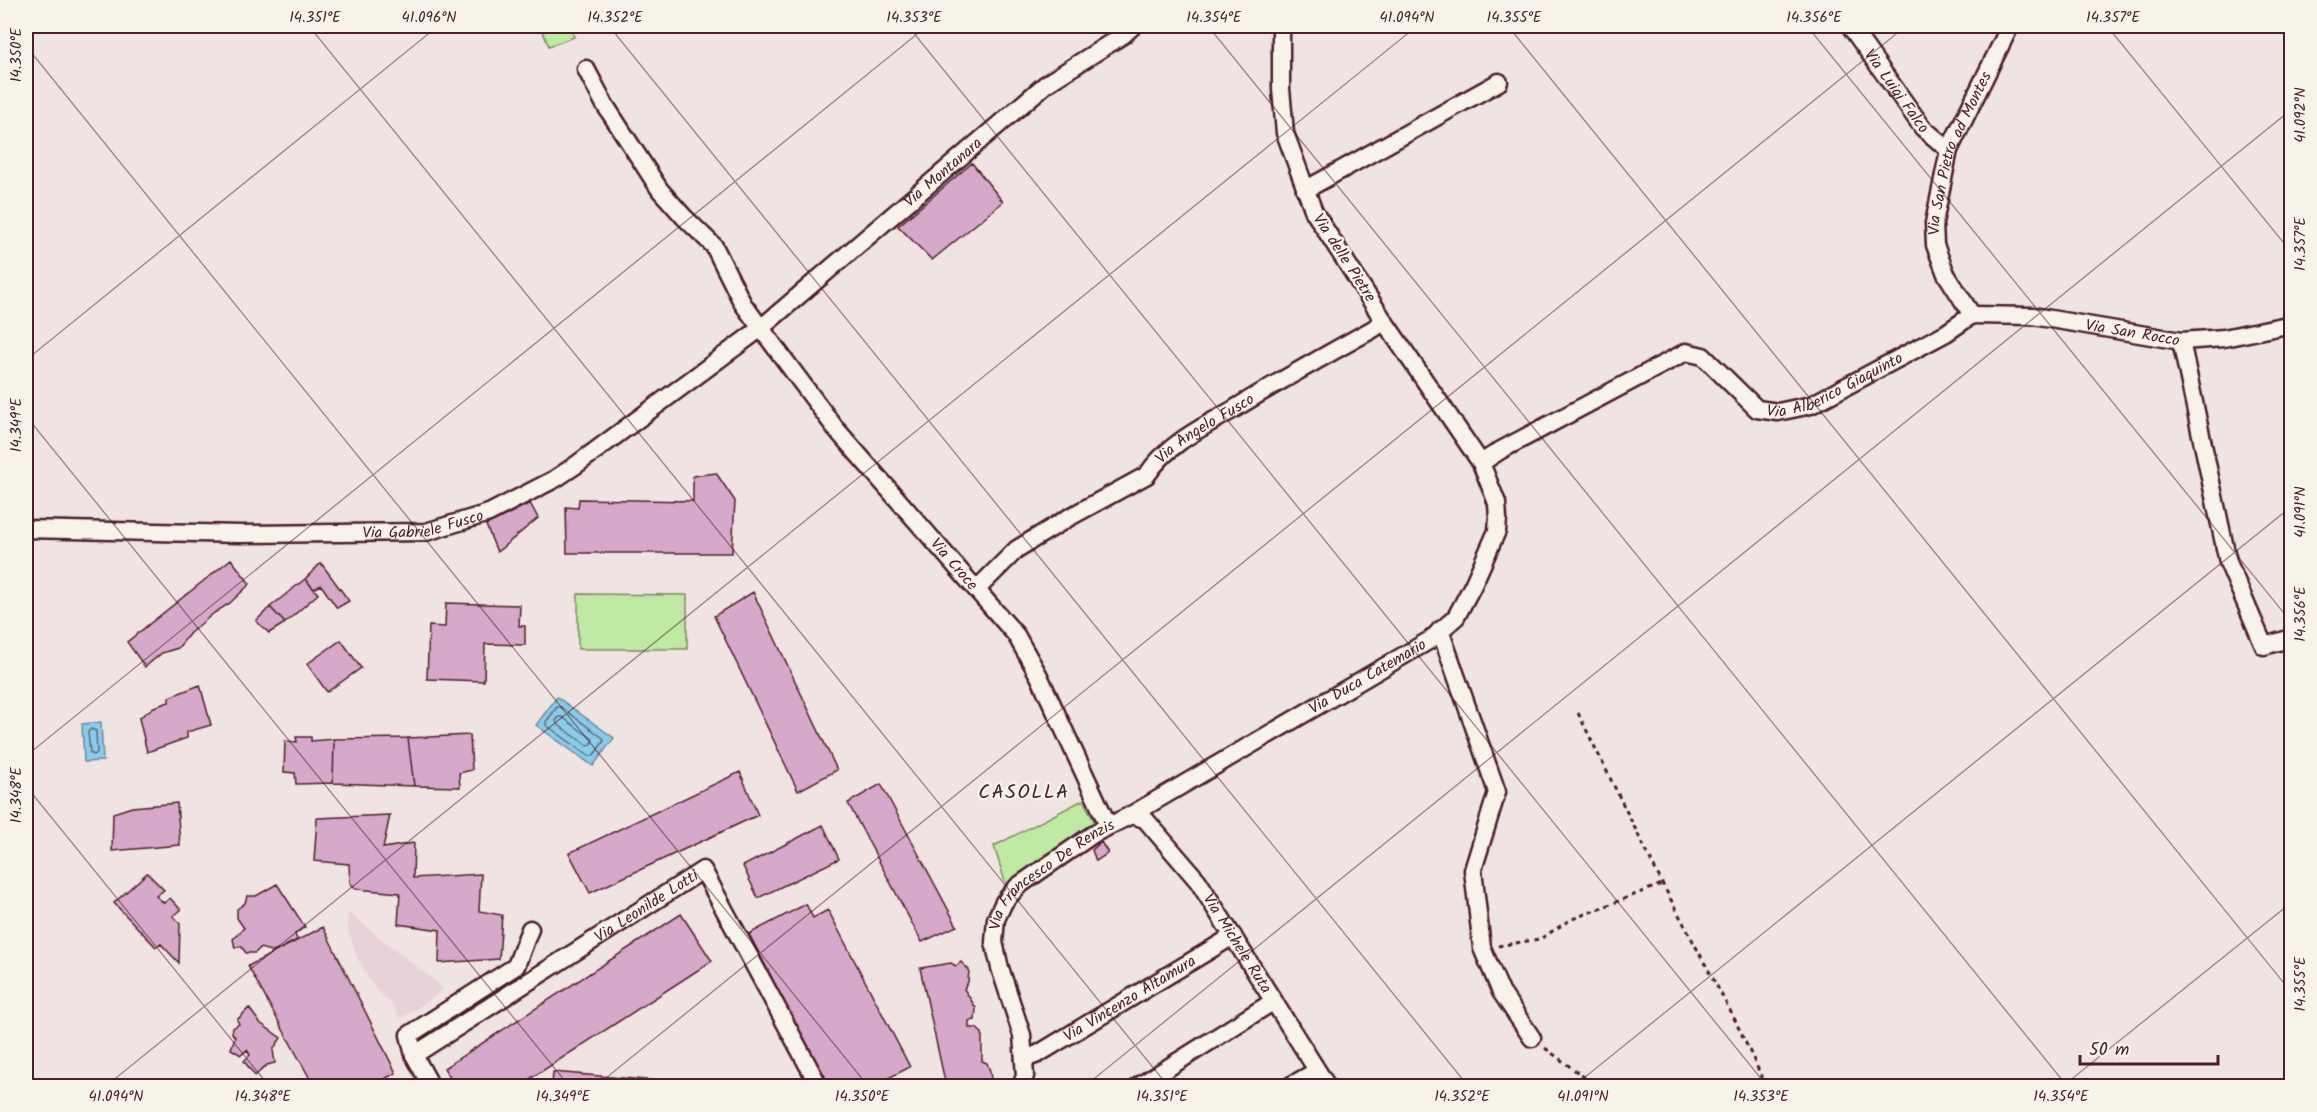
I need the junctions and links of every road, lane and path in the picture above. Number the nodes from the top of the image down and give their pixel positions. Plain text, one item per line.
1 (1133, 26) edge
2 (1281, 26) edge
3 (1851, 26) edge
4 (2010, 26) edge
5 (586, 69) dead end
6 (1499, 82) dead end
7 (1949, 150) junction
8 (1305, 190) junction
9 (1972, 315) junction
10 (1384, 321) junction
11 (2292, 324) edge
12 (761, 328) junction
13 (2181, 341) junction
14 (1481, 463) junction
15 (26, 529) edge
16 (979, 591) junction
17 (1440, 630) junction
18 (2292, 638) edge
19 (1578, 712) dead end
20 (1131, 816) junction
21 (1108, 825) junction
22 (1662, 884) junction
23 (530, 929) dead end
24 (1233, 936) junction
25 (1482, 948) junction
26 (1274, 1001) junction
27 (1532, 1038) joint
28 (414, 1055) junction
29 (1024, 1059) junction
30 (1317, 1071) junction
31 (431, 1086) edge
32 (819, 1086) edge
33 (1022, 1086) edge
34 (1139, 1086) edge
35 (1290, 1086) edge
36 (1327, 1086) edge
37 (1596, 1086) edge
38 (1766, 1086) edge

1 - 12 street, Via Montanara
2 - 8 street, Via delle Pietre
3 - 7 street, Via Luigi Falco
4 - 7 street, Via San Pietro ad Montes
5 - 12 street, Via Croce
6 - 8 street
7 - 9 street, Via San Pietro ad Montes
8 - 10 street, Via delle Pietre
9 - 13 street, Via San Rocco
9 - 14 street, Via Alberico Giaquinto
10 - 14 street, Via delle Pietre
10 - 16 street, Via Angelo Fusco
11 - 13 street, Via San Rocco
12 - 15 street, Via Gabriele Fusco
12 - 16 street, Via Croce
13 - 18 street
14 - 17 street, Via Duca Catemario
16 - 21 street, Via Croce
17 - 20 street, Via Duca Catemario
17 - 25 street
19 - 22 path
20 - 21 street, Via Francesco De Renzis
20 - 24 street, Via Michele Ruta
21 - 29 street, Via Francesco De Renzis
22 - 25 path
22 - 38 path
23 - 28 street
24 - 26 street, Via Michele Ruta
24 - 29 street, Via Vincenzo Altamura
25 - 27 street
26 - 30 street, Via Michele Ruta
26 - 34 street
27 - 37 path
28 - 31 street
28 - 32 street, Via Leonilde Lotti
29 - 33 street, Via Francesco De Renzis
30 - 35 street
30 - 36 street, Via Michele Ruta

